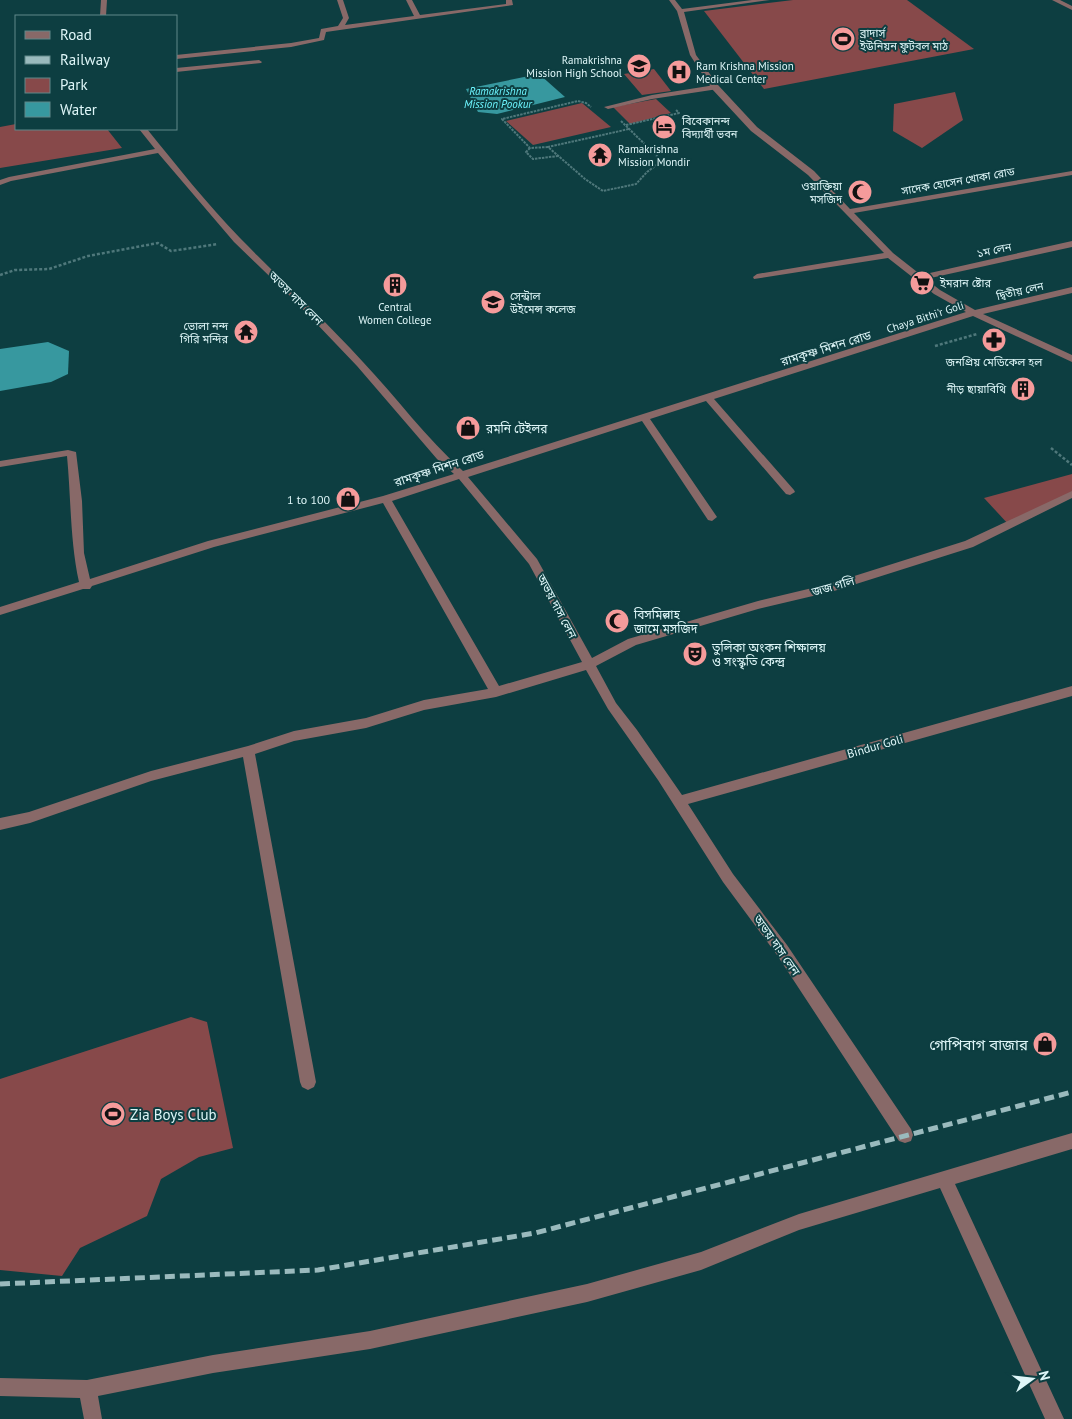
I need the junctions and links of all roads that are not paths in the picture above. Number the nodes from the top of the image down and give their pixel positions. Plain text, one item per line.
1 (104, 0) edge
2 (340, 0) edge
3 (409, 0) edge
4 (508, 0) edge
5 (672, 0) edge
6 (767, 0) edge
7 (1055, 0) edge
8 (1072, 8) edge
9 (680, 11) junction
10 (104, 15) edge
11 (418, 18) junction
12 (340, 28) junction
13 (178, 57) edge
14 (259, 62) dead end
15 (178, 70) edge
16 (715, 87) junction
17 (608, 107) road end
18 (144, 130) edge
19 (160, 150) junction
20 (1072, 173) edge
21 (0, 183) edge
22 (847, 212) junction
23 (1072, 244) edge
24 (890, 255) junction
25 (757, 277) dead end
26 (920, 278) junction
27 (1072, 290) edge
28 (974, 313) junction
29 (884, 343) joint
30 (1072, 359) edge
31 (708, 398) junction
32 (644, 418) junction
33 (0, 464) edge
34 (461, 475) junction
35 (790, 492) dead end
36 (1072, 494) edge
37 (386, 498) junction
38 (712, 517) dead end
39 (86, 586) junction
40 (0, 611) edge
41 (589, 665) junction
42 (1072, 691) edge
43 (496, 692) junction
44 (248, 751) junction
45 (678, 801) junction
46 (0, 824) edge
47 (308, 1082) dead end
48 (904, 1136) dead end
49 (1072, 1141) edge
50 (944, 1178) junction
51 (0, 1387) edge
52 (87, 1389) junction
53 (93, 1419) edge
54 (1055, 1419) edge

1 - 10 street
2 - 12 street
3 - 11 street
4 - 11 street
5 - 9 street
6 - 9 street
7 - 8 street
9 - 16 street
11 - 12 street
12 - 13 street
14 - 15 street
16 - 17 street
16 - 22 street
18 - 19 street, অভয় দাস লেন
19 - 21 street
19 - 34 street, অভয় দাস লেন
20 - 22 street, সাদেক হোসেন খোকা রোড
22 - 24 street
23 - 26 street, ১ম লেন
24 - 25 street
24 - 26 street
26 - 28 street
27 - 28 street, দ্বিতীয় লেন
28 - 29 street, Chaya Bithi'r Goli
28 - 30 street
29 - 31 street, রামকৃষ্ণ মিশন রোড
31 - 32 street, রামকৃষ্ণ মিশন রোড
31 - 35 street
32 - 34 street, রামকৃষ্ণ মিশন রোড
32 - 38 street
33 - 39 street
34 - 37 street, রামকৃষ্ণ মিশন রোড
34 - 41 street, অভয় দাস লেন
36 - 41 street, জজ গলি
37 - 39 street, রামকৃষ্ণ মিশন রোড
37 - 43 street
39 - 40 street, রামকৃষ্ণ মিশন রোড
41 - 43 street, জজ গলি
41 - 45 street, অভয় দাস লেন
42 - 45 street, Bindur Goli
43 - 44 street, জজ গলি
44 - 46 street, জজ গলি
44 - 47 street
45 - 48 street, অভয় দাস লেন
49 - 50 street
50 - 52 street
50 - 54 street
51 - 52 street
52 - 53 street

